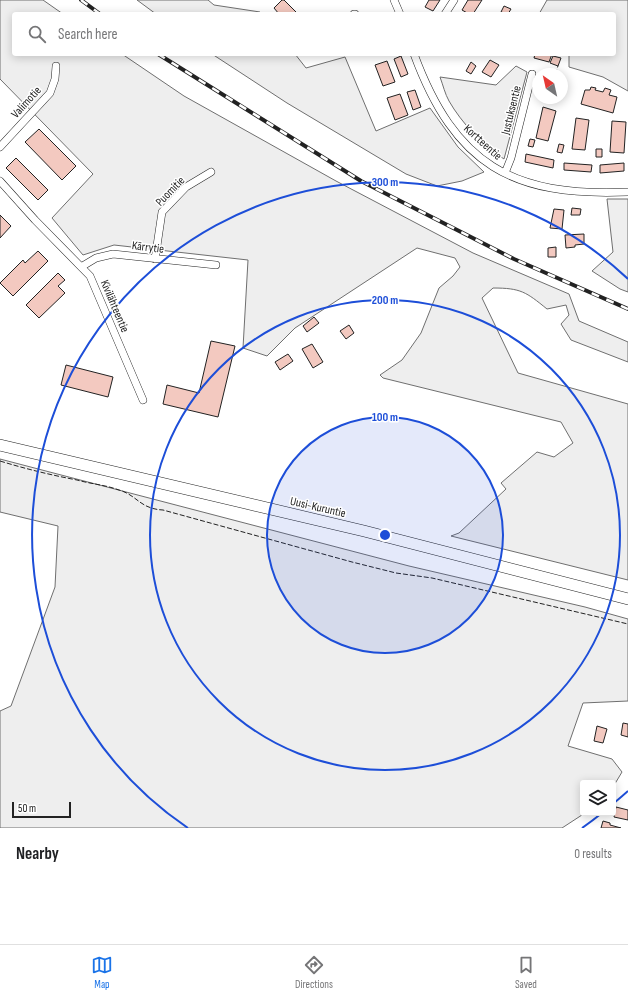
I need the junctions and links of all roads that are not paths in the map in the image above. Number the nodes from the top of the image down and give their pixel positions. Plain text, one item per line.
1 (394, 0) edge
2 (454, 0) edge
3 (399, 12) edge
4 (446, 12) edge
5 (415, 56) edge
6 (56, 66) dead end
7 (532, 74) dead end
8 (0, 147) edge
9 (211, 172) dead end
10 (505, 174) junction
11 (0, 180) edge
12 (628, 192) edge
13 (155, 259) junction
14 (216, 265) dead end
15 (81, 267) junction
16 (143, 400) dead end
17 (0, 445) edge
18 (628, 599) edge

1 - 3 street
2 - 4 street
5 - 10 street, Kortteentie
6 - 8 street, Valimotie
7 - 10 street, Justuksentie
9 - 13 street, Puomitie
10 - 12 street, Kortteentie
11 - 15 street, Kivilähteentie
13 - 14 street, Kärrytie
13 - 15 street, Kärrytie
15 - 16 street, Kivilähteentie
17 - 18 main road, Uusi-Kuruntie

